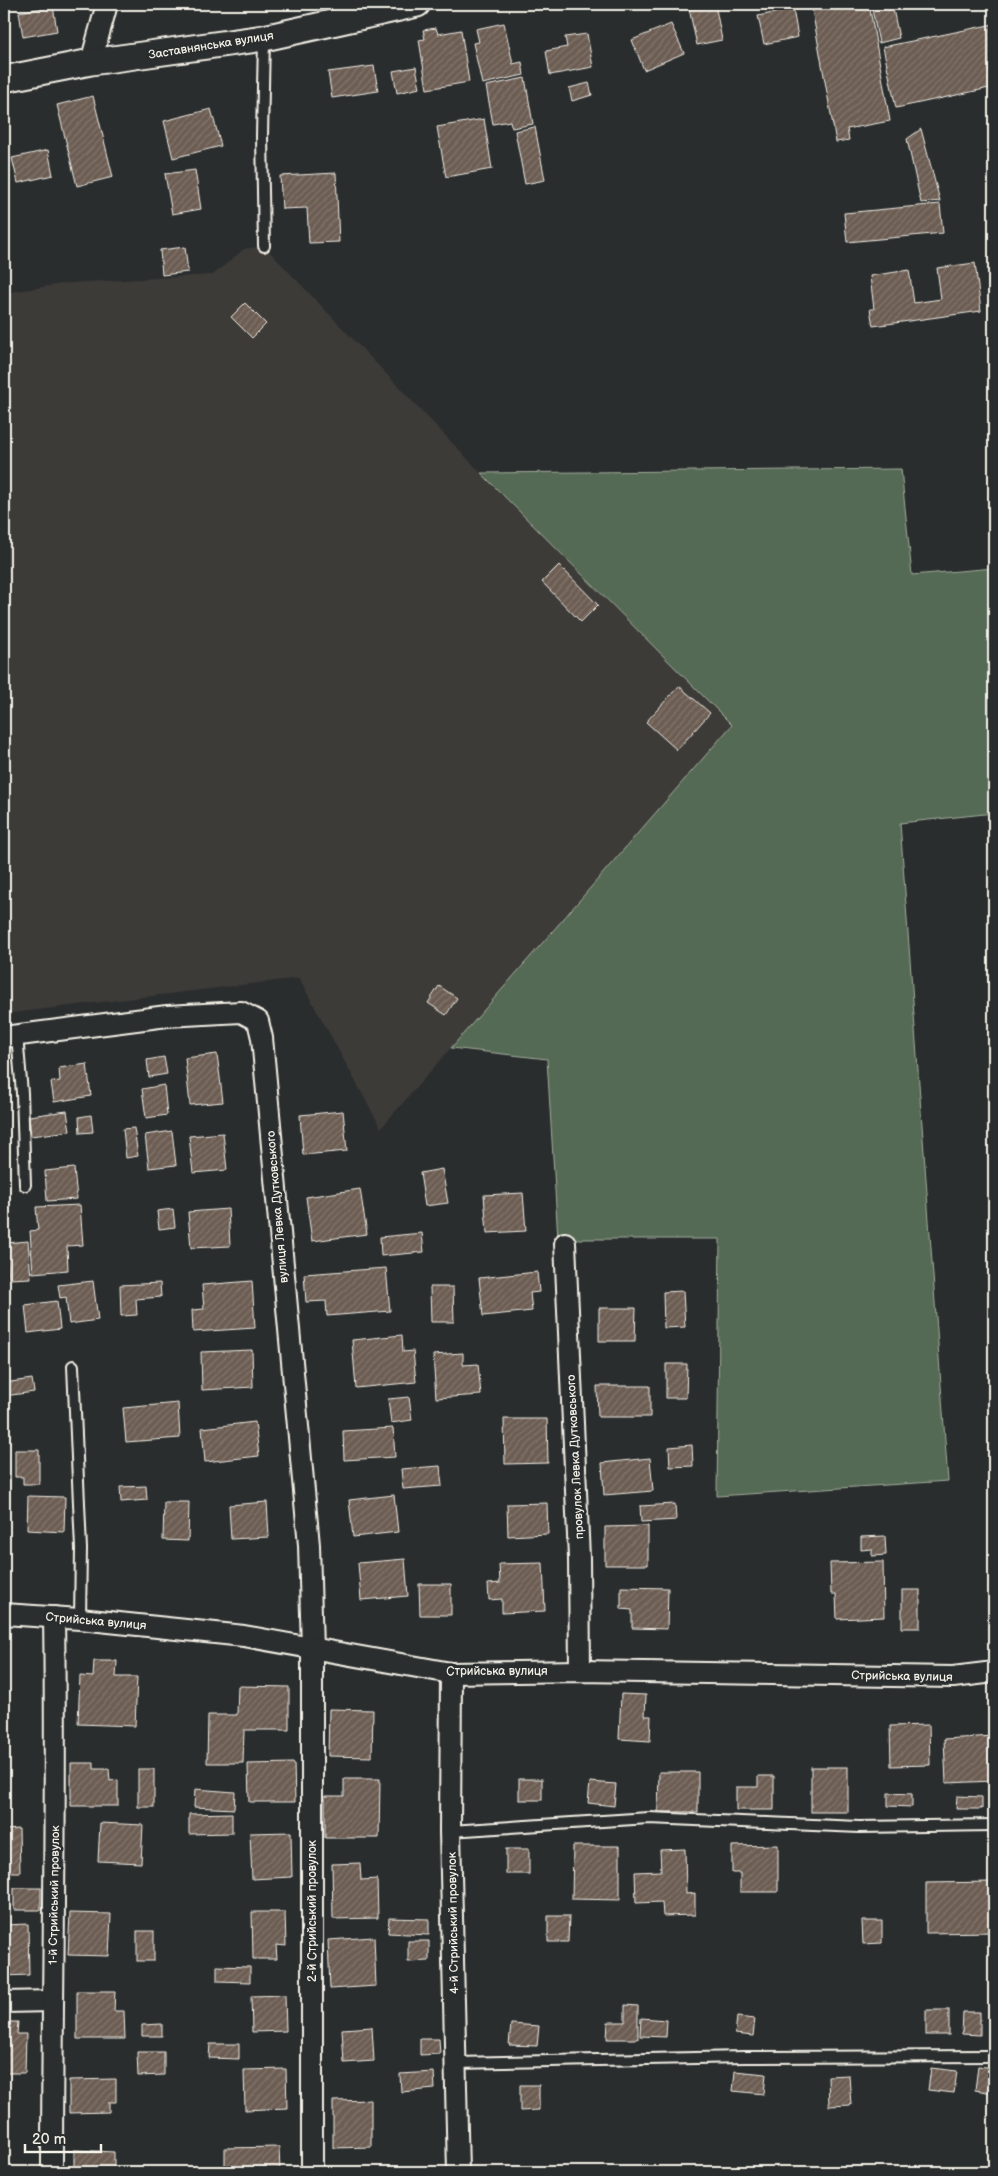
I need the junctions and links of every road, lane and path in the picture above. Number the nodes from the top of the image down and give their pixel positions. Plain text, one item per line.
1 (107, 4) edge
2 (417, 4) edge
3 (264, 38) junction
4 (91, 62) junction
5 (4, 79) edge
6 (264, 246) dead end
7 (10, 1036) edge
8 (25, 1185) dead end
9 (565, 1243) dead end
10 (73, 1366) dead end
11 (4, 1614) edge
12 (54, 1617) junction
13 (80, 1619) junction
14 (312, 1649) junction
15 (580, 1671) junction
16 (994, 1672) edge
17 (451, 1673) junction
18 (994, 1825) edge
19 (450, 1831) junction
20 (52, 2001) junction
21 (4, 2002) edge
22 (994, 2056) edge
23 (456, 2063) junction
24 (52, 2172) edge
25 (312, 2172) edge
26 (458, 2172) edge

1 - 4 street
2 - 3 street, Заставнянська вулиця
3 - 4 street, Заставнянська вулиця
3 - 6 lane
4 - 5 street, Заставнянська вулиця
7 - 8 lane
7 - 14 street, вулиця Левка Дутковського
9 - 15 street, провулок Левка Дутковського
10 - 13 lane
11 - 12 street, Стрийська вулиця
12 - 13 street, Стрийська вулиця
12 - 20 street, 1-й Стрийський провулок
13 - 14 street, Стрийська вулиця
14 - 17 street, Стрийська вулиця
14 - 25 street, 2-й Стрийський провулок
15 - 16 street, Стрийська вулиця
15 - 17 street, Стрийська вулиця
17 - 19 street, 4-й Стрийський провулок
18 - 19 lane
19 - 23 street, 4-й Стрийський провулок
20 - 21 street
20 - 24 street, 1-й Стрийський провулок
22 - 23 lane
23 - 26 street, 4-й Стрийський провулок

